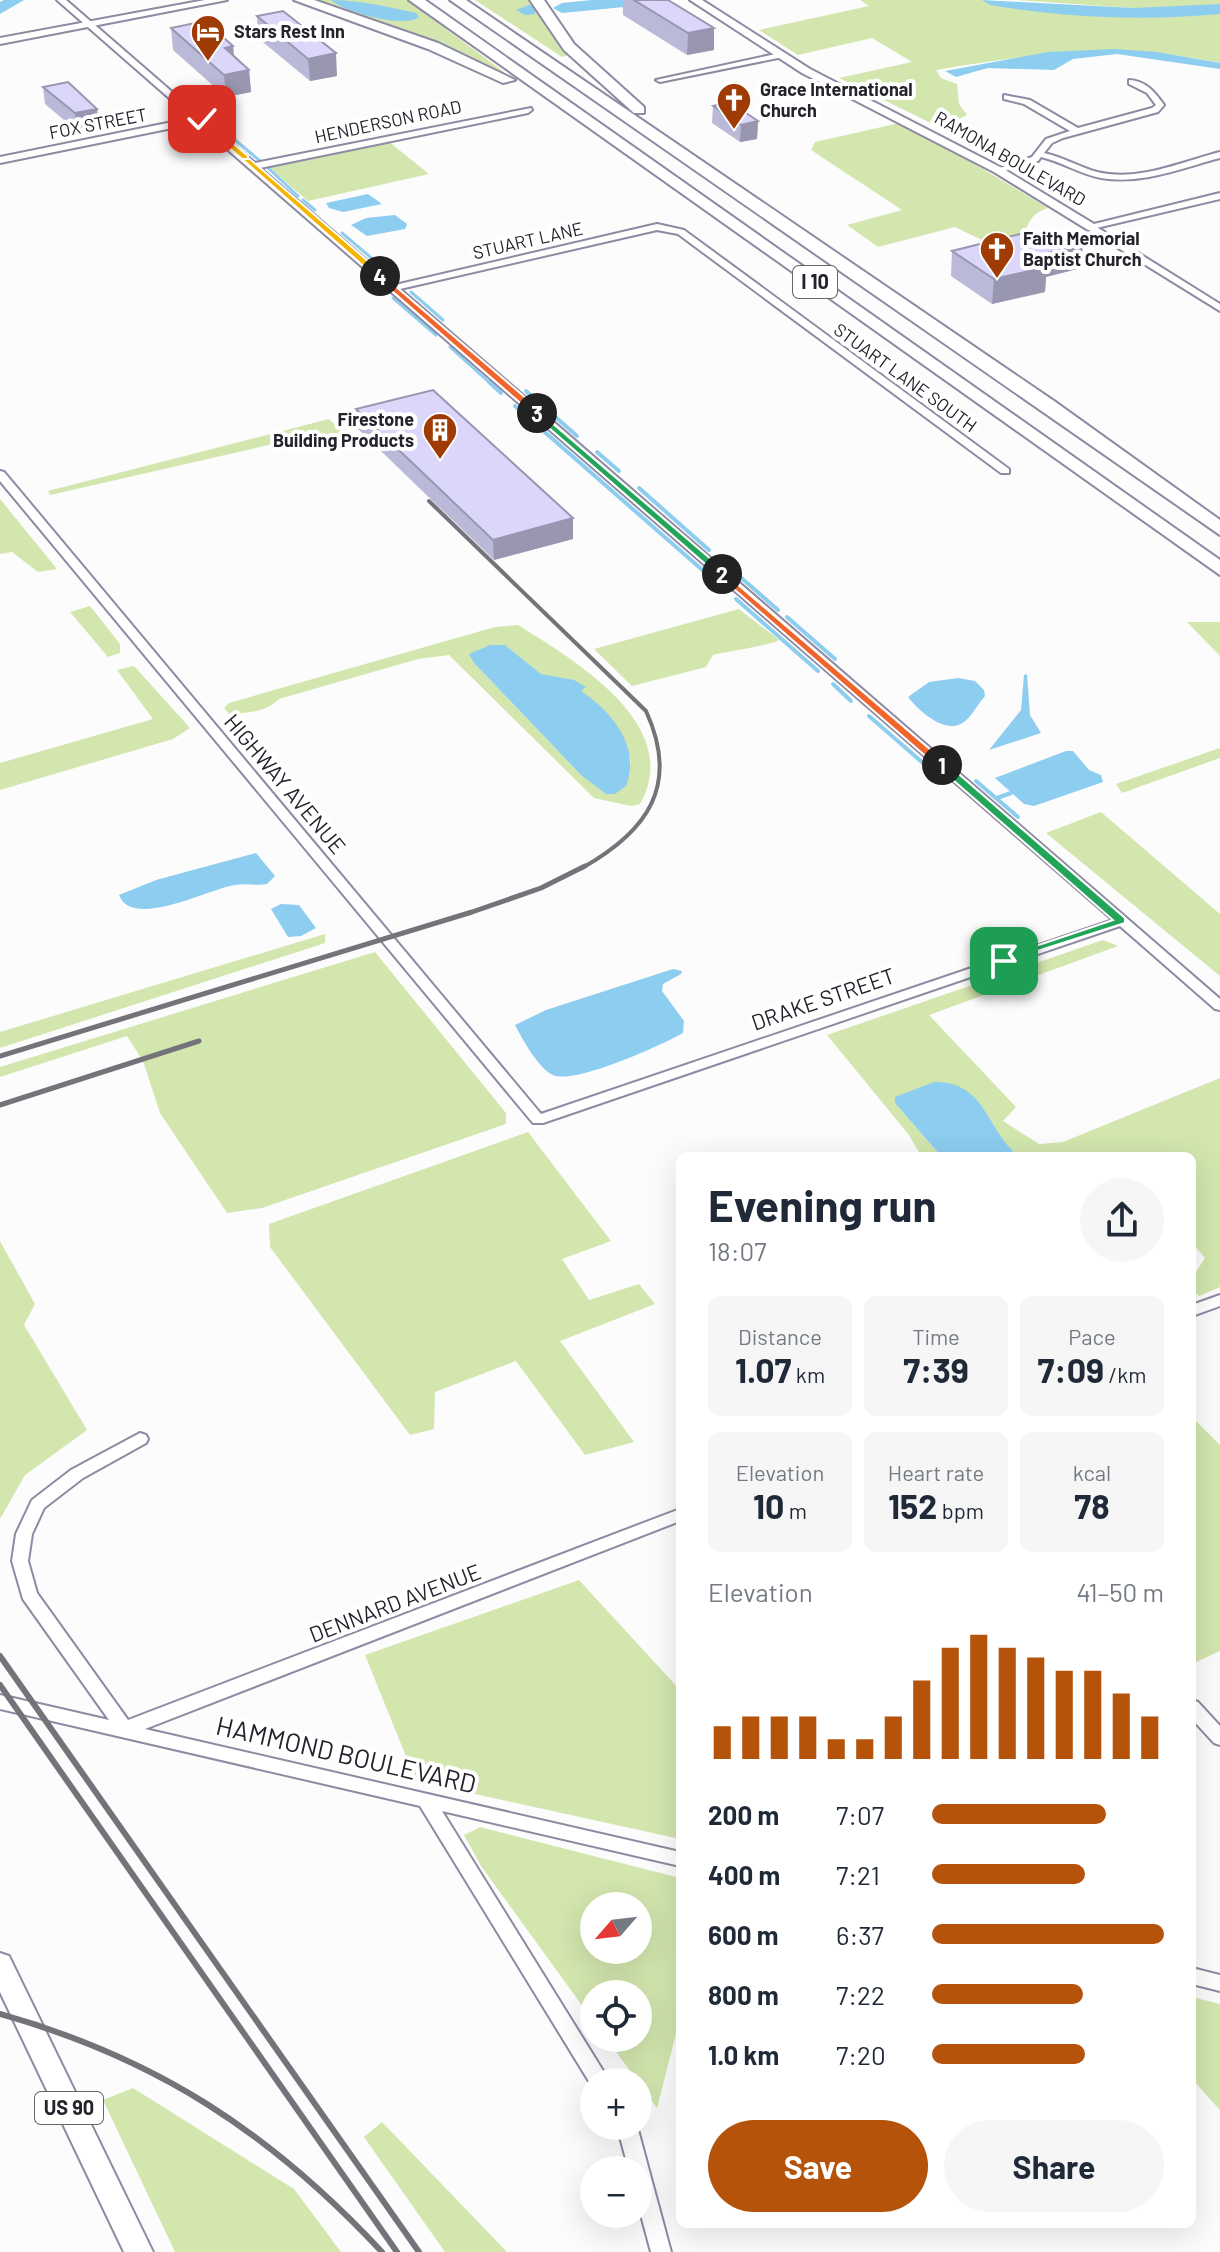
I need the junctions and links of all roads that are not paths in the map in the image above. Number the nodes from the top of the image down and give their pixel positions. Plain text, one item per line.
1 (61, 0) edge
2 (222, 0) edge
3 (301, 0) edge
4 (416, 0) edge
5 (457, 0) edge
6 (537, 0) edge
7 (695, 0) edge
8 (90, 24) junction
9 (0, 41) edge
10 (780, 55) junction
11 (660, 80) dead end
12 (1132, 82) dead end
13 (1007, 97) dead end
14 (528, 110) dead end
15 (202, 119) junction
16 (1077, 131) junction
17 (604, 134) junction
18 (1042, 155) junction
19 (1220, 155) edge
20 (0, 160) edge
21 (688, 161) junction
22 (255, 166) junction
23 (998, 170) junction
24 (1220, 196) edge
25 (669, 228) joint
26 (1092, 228) junction
27 (393, 288) junction
28 (1220, 308) edge
29 (1005, 471) dead end
30 (0, 474) edge
31 (1140, 512) junction
32 (1220, 529) edge
33 (1220, 569) edge
34 (1220, 588) edge
35 (1121, 921) junction
36 (1220, 1006) edge
37 (538, 1120) joint
38 (1220, 1300) edge
39 (1196, 1309) edge
40 (140, 1439) dead end
41 (676, 1517) edge
42 (0, 1702) edge
43 (1196, 1711) edge
44 (125, 1729) junction
45 (1220, 1738) edge
46 (426, 1801) junction
47 (676, 1858) edge
48 (0, 1964) edge
49 (1196, 1977) edge
50 (1220, 1983) edge
51 (591, 2068) edge
52 (631, 2140) edge
53 (139, 2252) edge
54 (661, 2252) edge

1 - 8 street
2 - 8 street
3 - 17 highway
4 - 17 highway, I 10
5 - 21 highway, I 10
6 - 21 highway
7 - 10 street, RAMONA BOULEVARD
8 - 9 street
8 - 15 street
10 - 11 street
10 - 23 street, RAMONA BOULEVARD
12 - 16 street
13 - 16 street
14 - 22 street, HENDERSON ROAD
15 - 20 street, FOX STREET
15 - 22 street
16 - 18 street
17 - 31 highway, I 10
18 - 19 street
18 - 23 street
21 - 32 highway, I 10
22 - 27 street
23 - 26 street, RAMONA BOULEVARD
24 - 26 street
25 - 27 street, STUART LANE
25 - 29 street, STUART LANE SOUTH
26 - 28 street, RAMONA BOULEVARD
27 - 35 street
30 - 37 street, HIGHWAY AVENUE
31 - 33 highway, I 10
31 - 34 highway
35 - 36 street
35 - 37 street, DRAKE STREET
38 - 39 street
40 - 44 street
41 - 44 street, DENNARD AVENUE
42 - 44 street, HAMMOND BOULEVARD
43 - 45 street
44 - 46 street, HAMMOND BOULEVARD
46 - 47 street, HAMMOND BOULEVARD
46 - 51 street
48 - 53 main road, US 90
49 - 50 street
52 - 54 street

